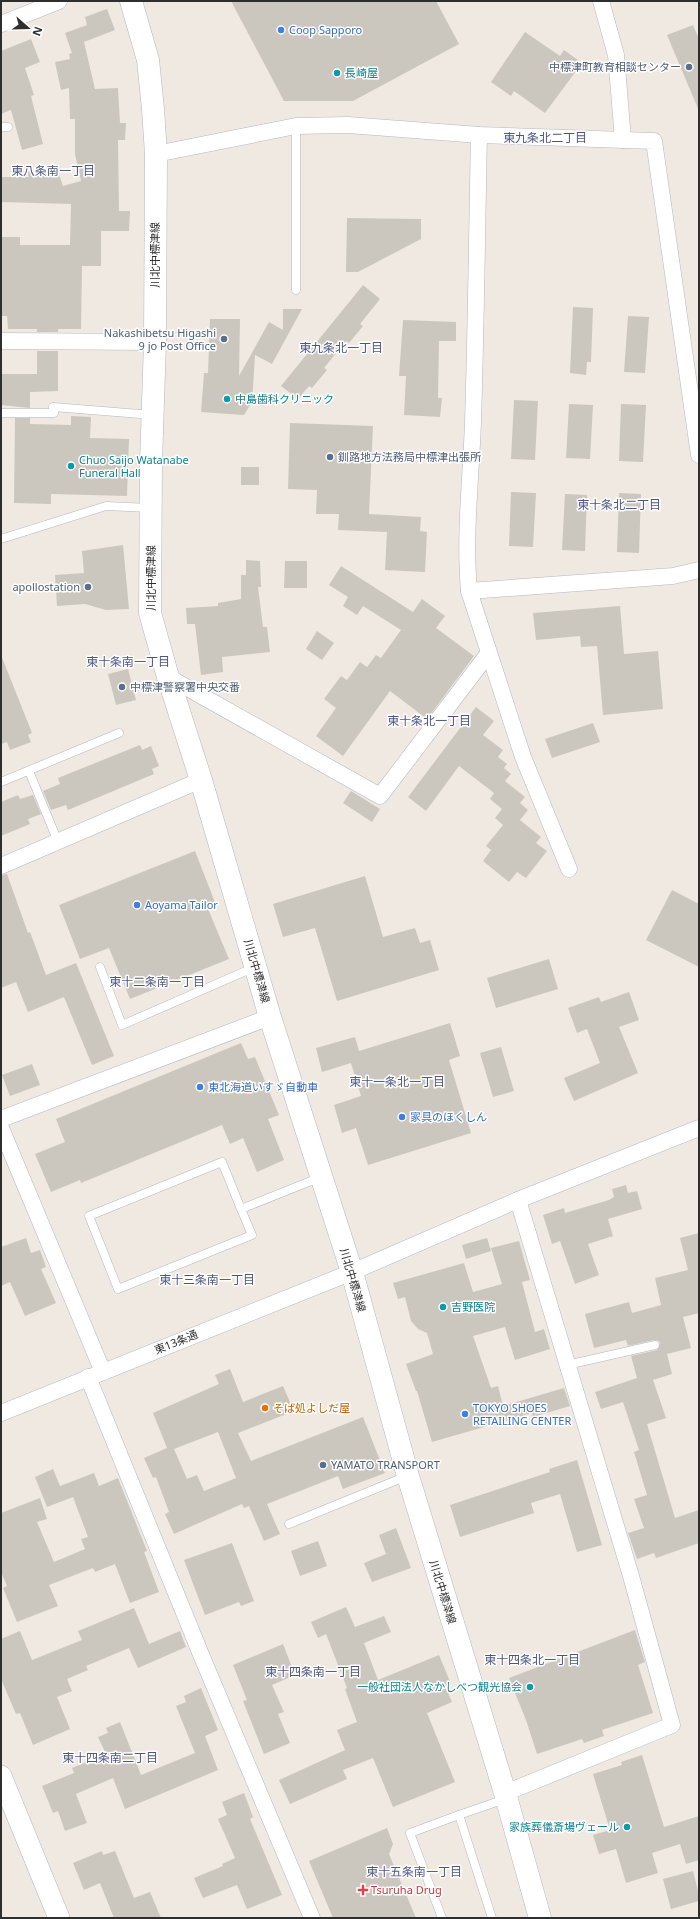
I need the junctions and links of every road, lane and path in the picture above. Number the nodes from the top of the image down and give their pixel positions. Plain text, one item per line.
1 (59, 1) edge
2 (131, 1) edge
3 (600, 1) edge
4 (1, 24) edge
5 (296, 126) junction
6 (479, 136) junction
7 (623, 140) junction
8 (156, 154) junction
9 (296, 290) dead end
10 (1, 341) edge
11 (155, 342) junction
12 (1, 412) edge
13 (153, 415) junction
14 (699, 455) edge
15 (151, 508) junction
16 (1, 539) edge
17 (699, 570) edge
18 (469, 591) junction
19 (488, 654) junction
20 (168, 677) junction
21 (119, 734) dead end
22 (29, 770) junction
23 (201, 780) junction
24 (1, 781) edge
25 (58, 842) junction
26 (1, 866) edge
27 (569, 869) dead end
28 (100, 967) dead end
29 (256, 967) junction
30 (270, 1017) junction
31 (1, 1119) edge
32 (1, 1128) edge
33 (699, 1128) edge
34 (322, 1177) junction
35 (518, 1200) junction
36 (241, 1209) junction
37 (352, 1272) junction
38 (655, 1345) dead end
39 (567, 1365) junction
40 (95, 1374) junction
41 (1, 1413) edge
42 (408, 1476) junction
43 (289, 1524) dead end
44 (1, 1776) edge
45 (506, 1796) junction
46 (459, 1815) junction
47 (58, 1918) edge
48 (312, 1918) edge
49 (442, 1918) edge
50 (492, 1918) edge
51 (540, 1918) edge

1 - 4 street
2 - 8 main road, 川北中標津線
3 - 7 street
5 - 6 street
5 - 8 street
5 - 9 lane
6 - 7 street
6 - 18 street
7 - 14 street
8 - 11 main road, 川北中標津線
10 - 11 street
11 - 13 main road, 川北中標津線
12 - 13 lane
13 - 15 main road, 川北中標津線
15 - 16 lane
15 - 20 main road, 川北中標津線
17 - 18 street
18 - 19 street
19 - 20 street
19 - 27 street
20 - 23 main road, 川北中標津線
21 - 22 lane
22 - 24 lane
22 - 25 lane
23 - 25 street
23 - 29 main road, 川北中標津線
25 - 26 street
28 - 29 lane
29 - 30 main road, 川北中標津線
30 - 31 street
30 - 34 main road, 川北中標津線
32 - 40 street
33 - 35 street, 東13条通
34 - 36 lane
34 - 37 main road, 川北中標津線
35 - 37 street, 東13条通
35 - 39 street
36 - 36 lane
37 - 40 street, 東13条通
37 - 42 main road, 川北中標津線
38 - 39 lane
39 - 45 street
40 - 41 street, 東13条通
40 - 48 street
42 - 43 lane
42 - 45 main road, 川北中標津線
44 - 47 street
45 - 46 lane
45 - 51 main road, 川北中標津線
46 - 49 lane
46 - 50 lane

